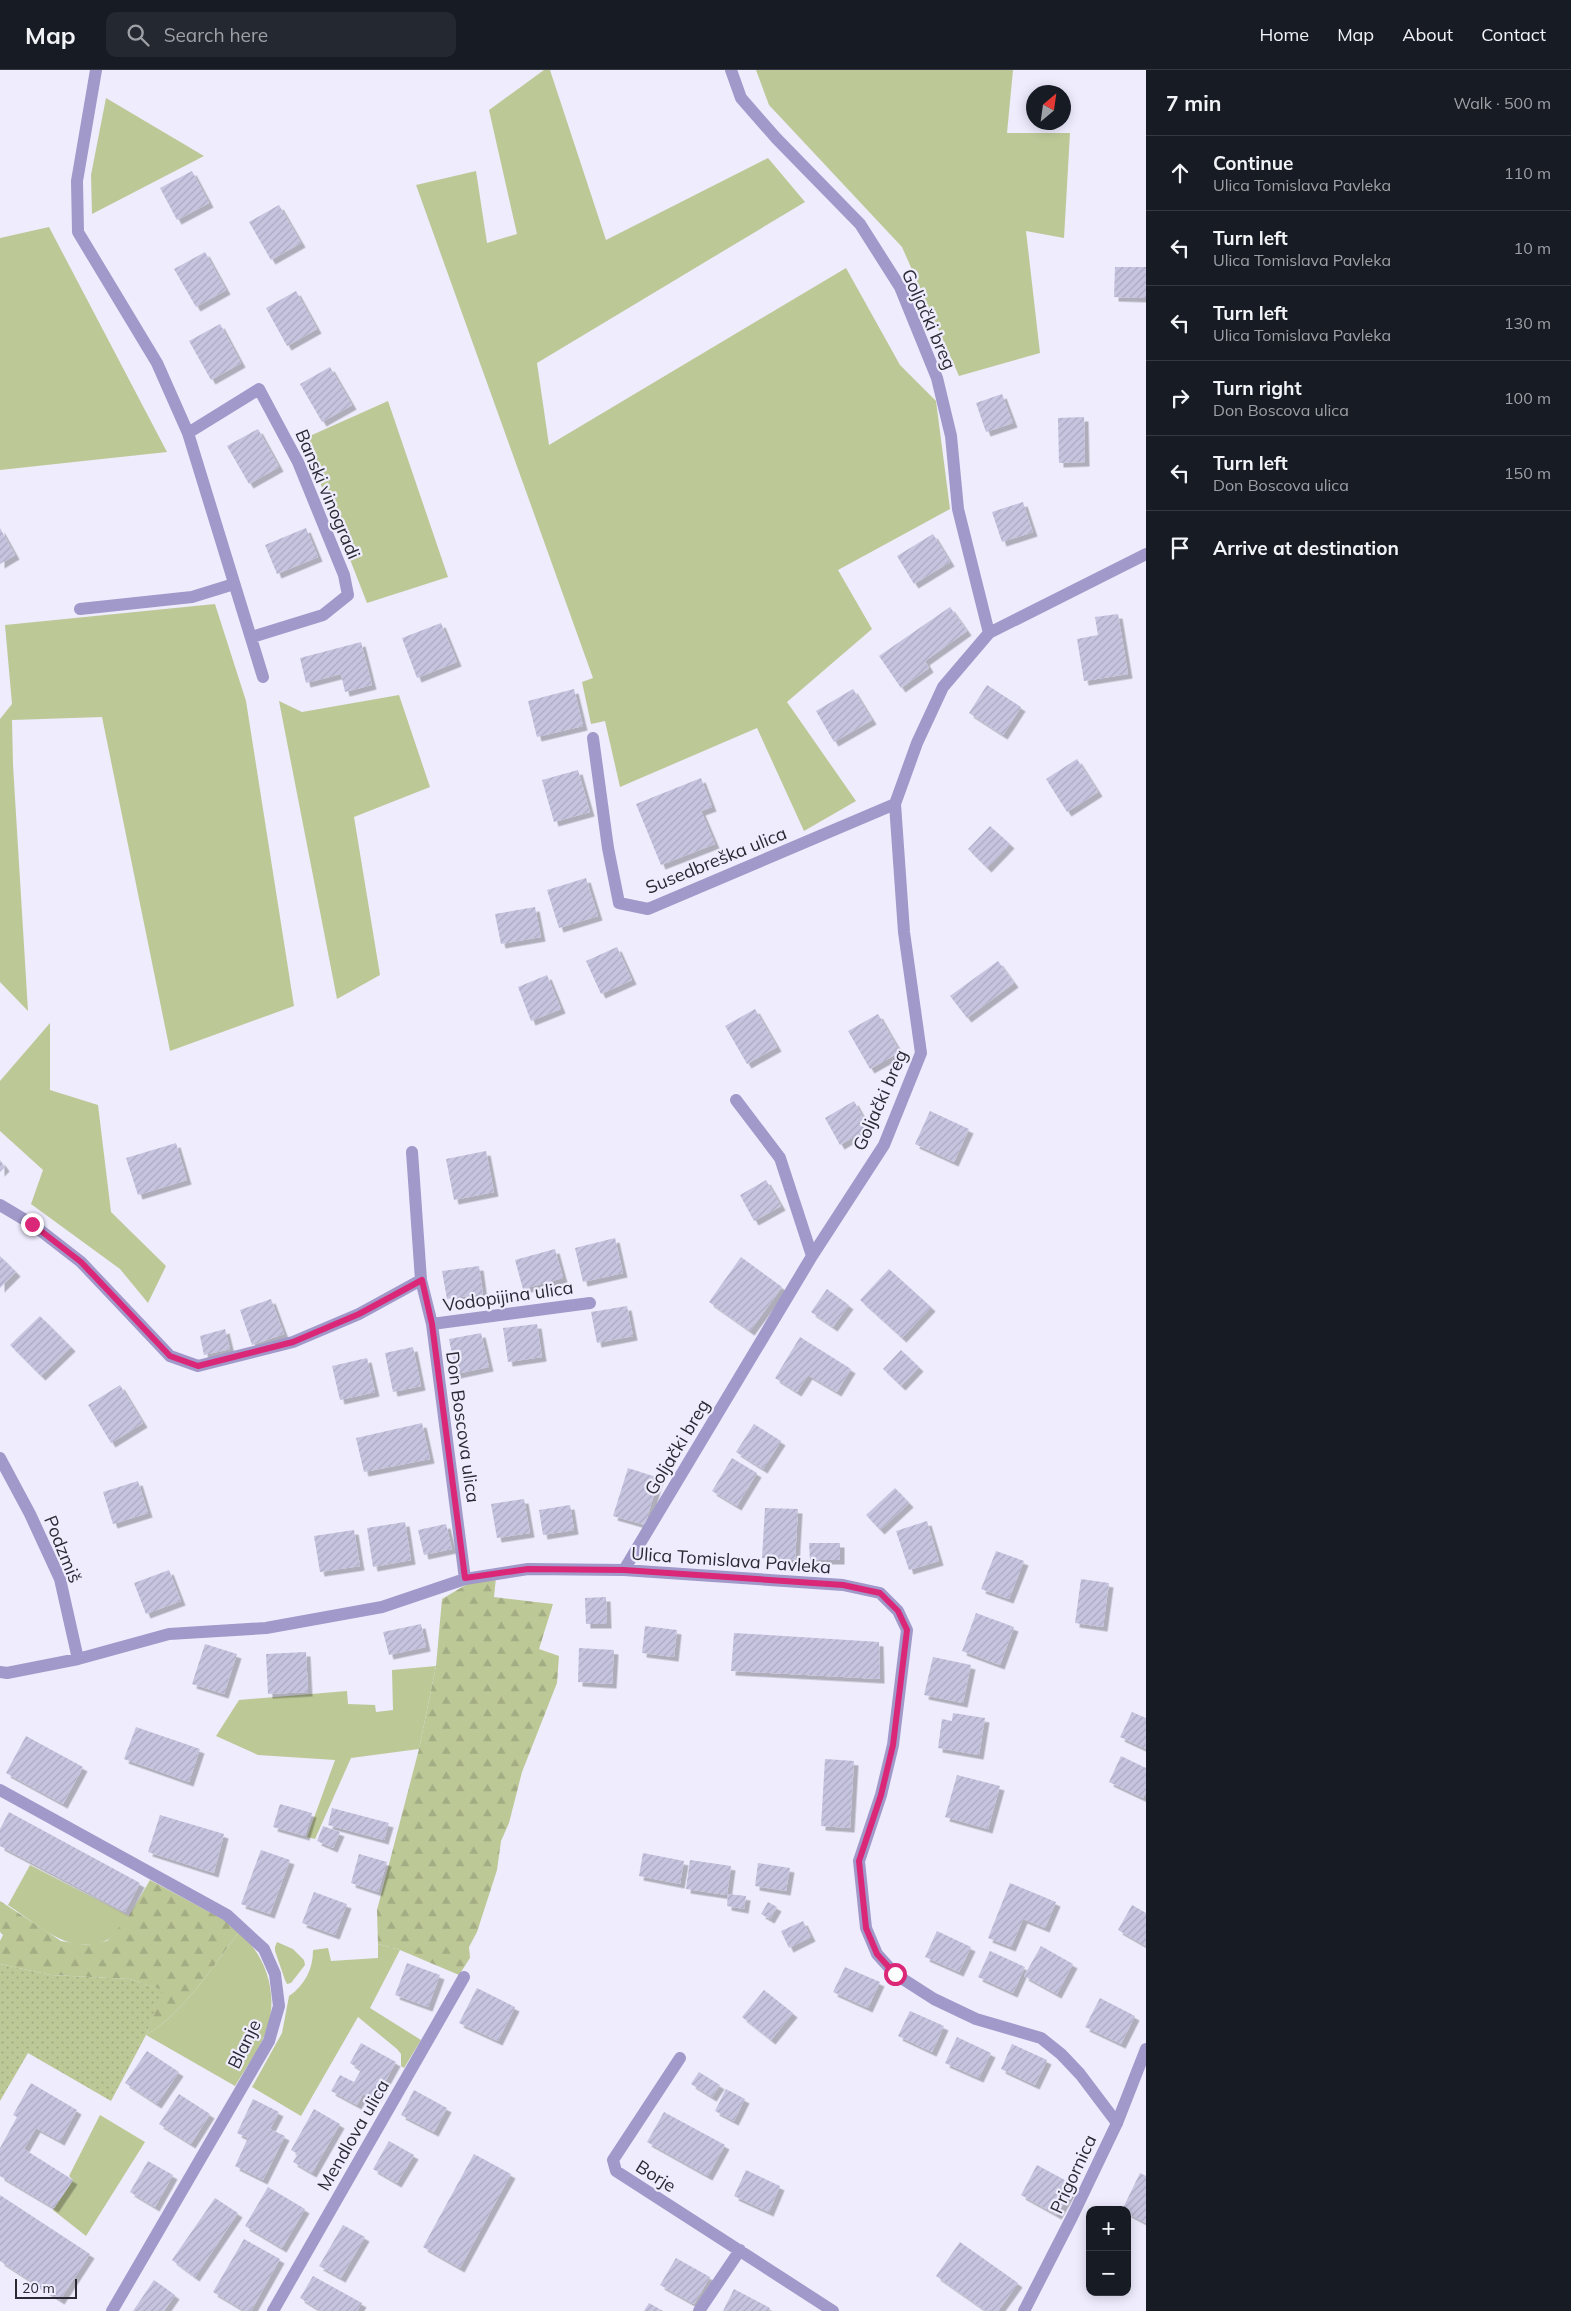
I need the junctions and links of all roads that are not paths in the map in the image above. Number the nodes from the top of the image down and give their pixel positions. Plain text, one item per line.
1 (96, 70) edge
2 (731, 70) edge
3 (188, 434) junction
4 (1146, 554) edge
5 (234, 584) junction
6 (80, 609) dead end
7 (989, 633) junction
8 (252, 637) junction
9 (263, 677) dead end
10 (593, 738) dead end
11 (895, 804) junction
12 (736, 1100) dead end
13 (412, 1152) dead end
14 (0, 1205) edge
15 (812, 1256) junction
16 (422, 1280) junction
17 (590, 1303) dead end
18 (432, 1324) junction
19 (0, 1458) edge
20 (624, 1570) junction
21 (465, 1578) junction
22 (78, 1659) junction
23 (0, 1672) edge
24 (0, 1790) edge
25 (464, 1977) dead end
26 (1146, 2049) edge
27 (680, 2058) dead end
28 (1117, 2123) junction
29 (740, 2250) junction
30 (112, 2311) edge
31 (273, 2311) edge
32 (699, 2311) edge
33 (833, 2311) edge
34 (1024, 2311) edge

1 - 3 street
2 - 7 street, Goljački breg
3 - 5 street
3 - 8 street, Banski vinogradi
4 - 7 street, Goljački breg
5 - 6 street
5 - 8 street
7 - 11 street, Goljački breg
8 - 9 street
10 - 11 street, Susedbreška ulica
11 - 15 street, Goljački breg
12 - 15 street
13 - 16 street, Don Boscova ulica
14 - 16 street
15 - 20 street, Goljački breg
16 - 18 street, Don Boscova ulica
17 - 18 street, Vodopijina ulica
18 - 21 street, Don Boscova ulica
19 - 22 street, Podzmiš
20 - 21 street, Ulica Tomislava Pavleka
20 - 28 street, Ulica Tomislava Pavleka
21 - 22 street, Ulica Tomislava Pavleka
22 - 23 street, Ulica Tomislava Pavleka
24 - 30 street, Blanje
25 - 31 street, Mendlova ulica
26 - 28 street, Prigornica
27 - 29 street, Borje
28 - 34 street, Prigornica
29 - 32 street
29 - 33 street, Borje

